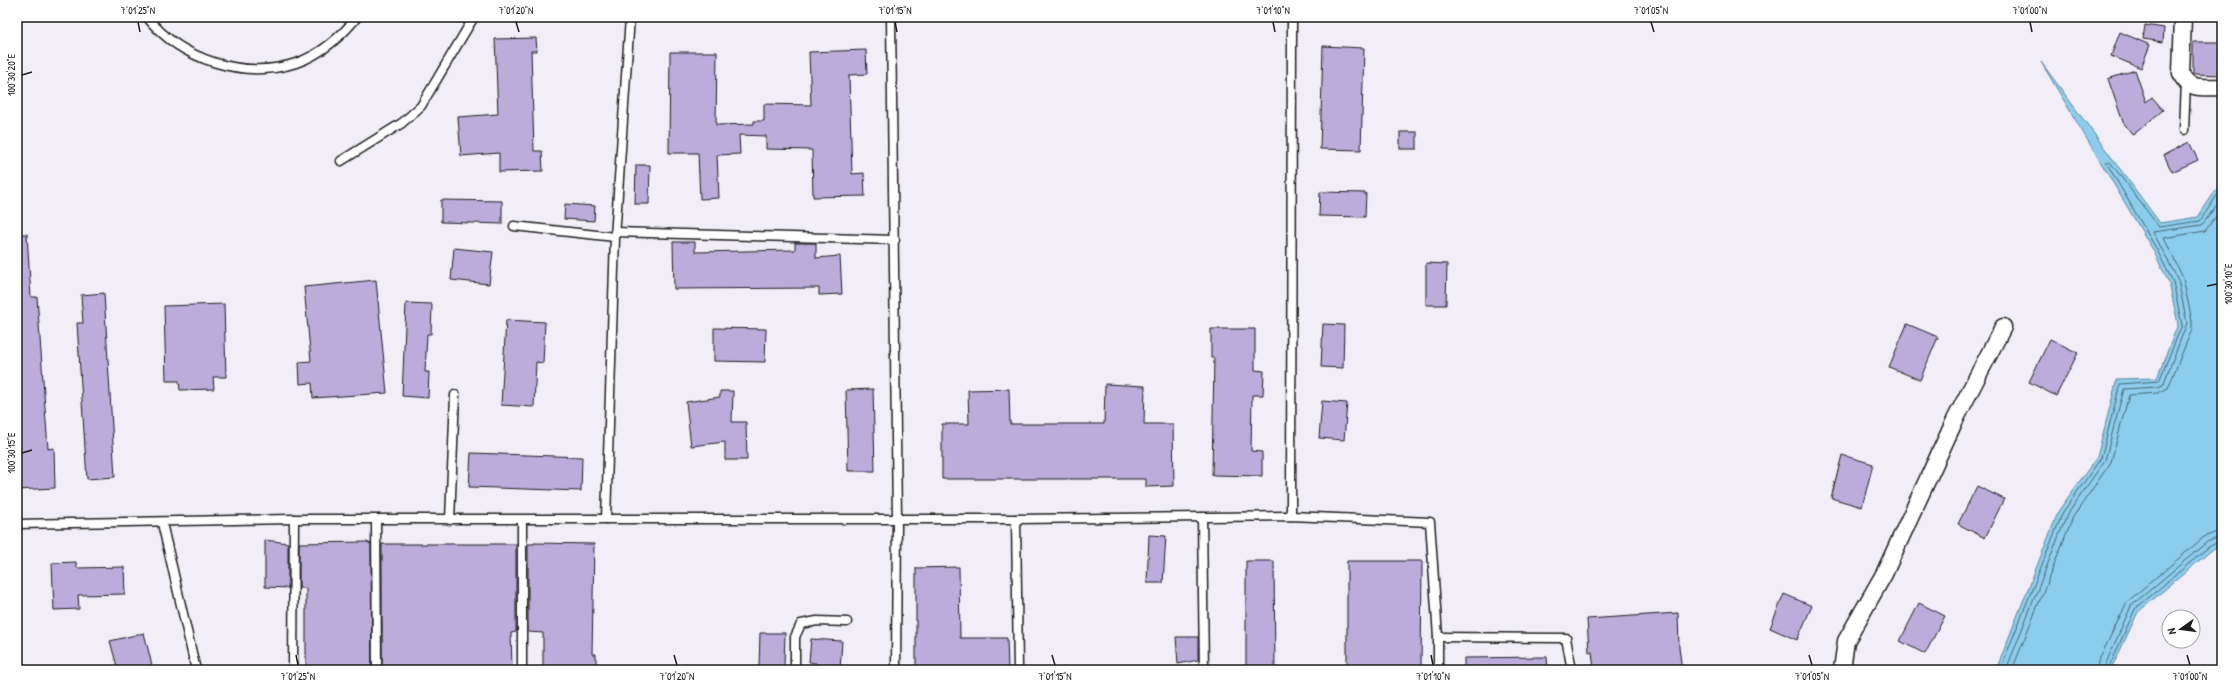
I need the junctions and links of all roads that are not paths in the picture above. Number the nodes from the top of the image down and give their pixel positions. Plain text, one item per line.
1 (147, 17) edge
2 (357, 17) edge
3 (474, 17) edge
4 (630, 17) edge
5 (891, 17) edge
6 (1292, 17) edge
7 (2183, 17) edge
8 (2186, 82) junction
9 (2222, 88) edge
10 (2184, 130) dead end
11 (341, 161) dead end
12 (514, 226) dead end
13 (615, 235) junction
14 (895, 240) junction
15 (2003, 326) dead end
16 (455, 395) dead end
17 (1291, 516) junction
18 (1202, 517) junction
19 (294, 519) junction
20 (606, 519) junction
21 (897, 519) junction
22 (1016, 519) junction
23 (376, 520) junction
24 (450, 520) junction
25 (522, 520) junction
26 (162, 523) junction
27 (17, 524) edge
28 (847, 622) dead end
29 (1438, 638) junction
30 (196, 670) edge
31 (293, 670) edge
32 (377, 670) edge
33 (522, 670) edge
34 (795, 670) edge
35 (896, 670) edge
36 (1018, 670) edge
37 (1204, 670) edge
38 (1438, 670) edge
39 (1572, 670) edge
40 (1842, 670) edge

1 - 2 lane
3 - 11 lane
4 - 13 lane
5 - 14 lane
6 - 17 lane
7 - 8 street
8 - 9 street
8 - 10 lane
12 - 13 lane
13 - 14 lane
13 - 20 lane
14 - 21 lane
15 - 40 street
16 - 24 lane
17 - 18 lane
17 - 29 lane
18 - 22 lane
18 - 37 lane
19 - 23 lane
19 - 26 lane
19 - 31 lane
20 - 21 lane
20 - 25 lane
21 - 22 lane
21 - 35 lane
22 - 36 lane
23 - 24 lane
23 - 32 lane
24 - 25 lane
25 - 33 lane
26 - 27 lane
26 - 30 lane
28 - 34 lane
29 - 38 lane
29 - 39 lane

